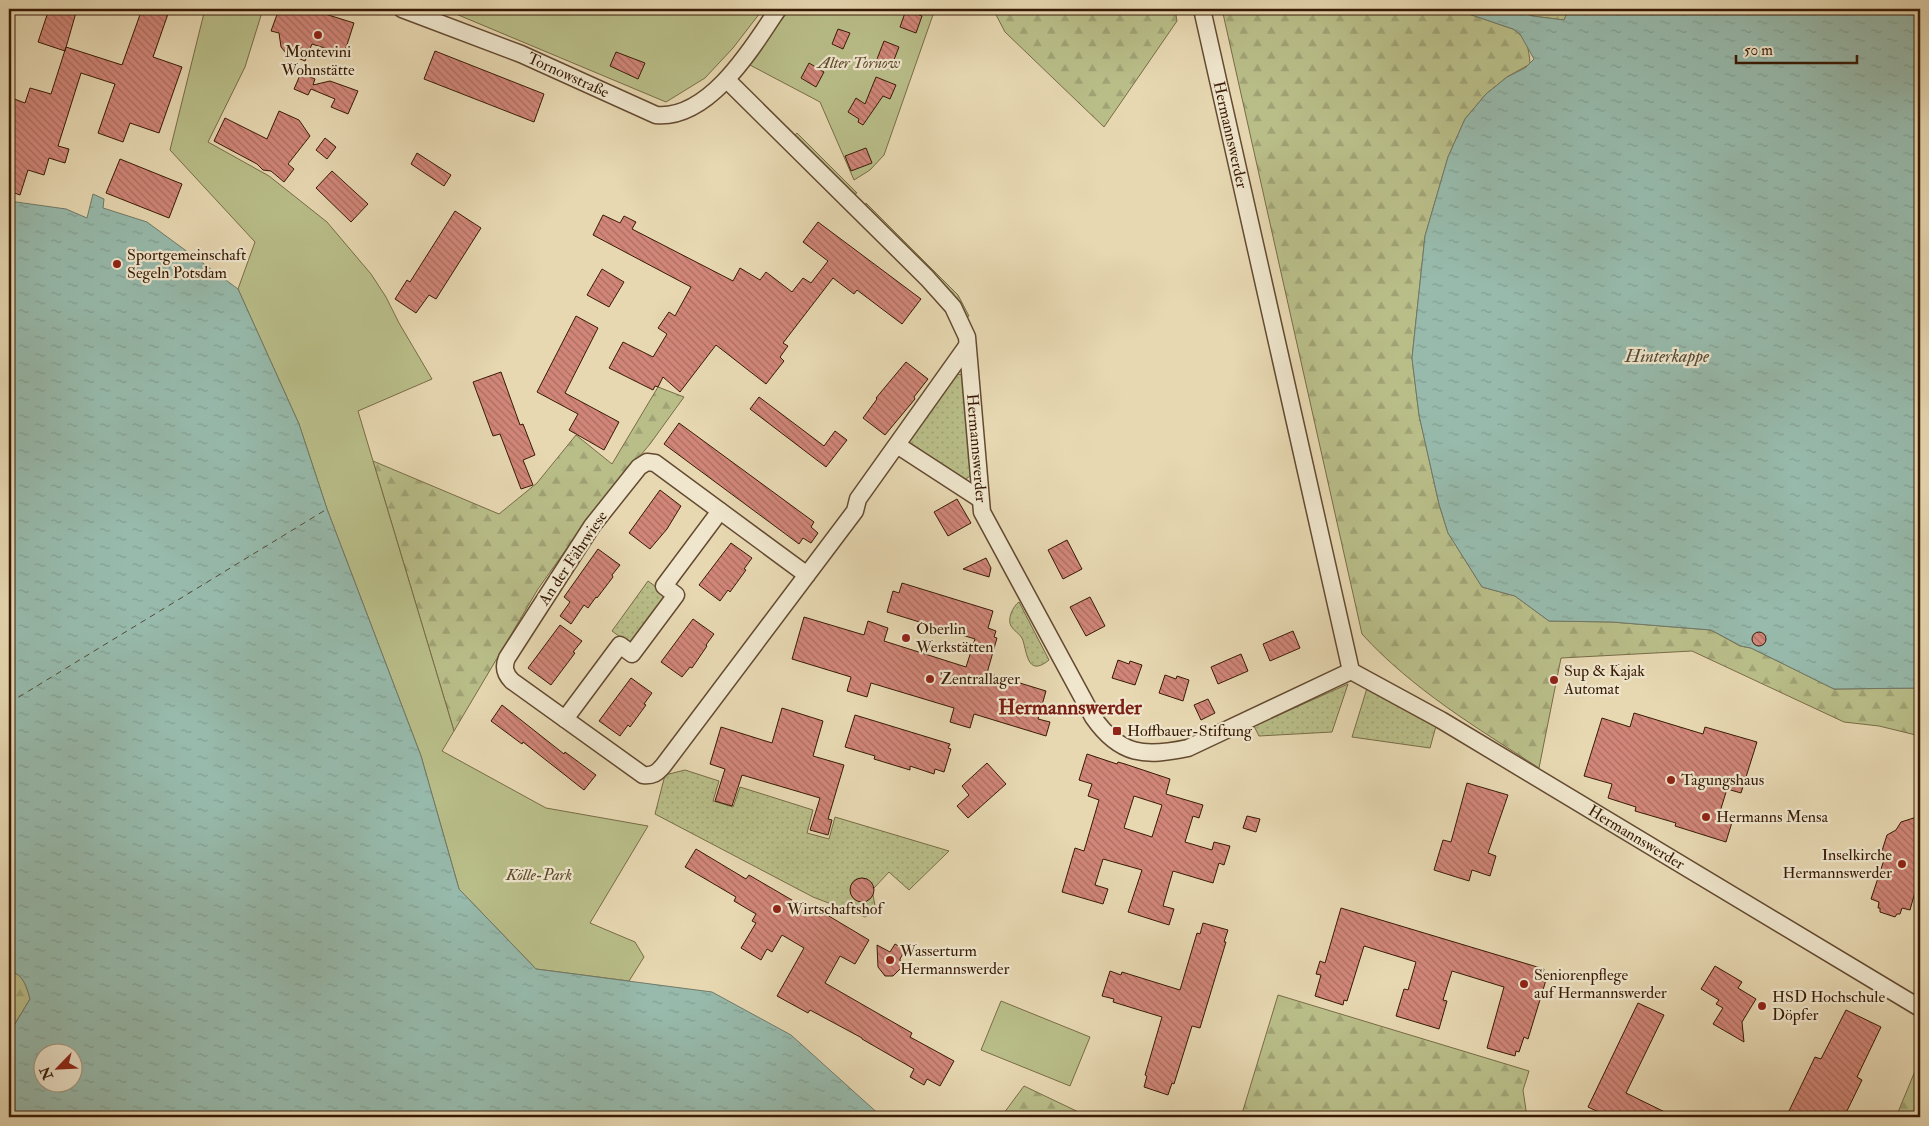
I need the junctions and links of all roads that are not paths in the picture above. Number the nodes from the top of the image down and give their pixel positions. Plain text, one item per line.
1 (402, 9) edge
2 (778, 9) edge
3 (1202, 9) edge
4 (727, 80) junction
5 (967, 346) junction
6 (897, 445) junction
7 (980, 499) junction
8 (720, 511) junction
9 (807, 575) junction
10 (1351, 670) junction
11 (565, 719) junction
12 (1920, 1008) edge

1 - 4 street, Tornowstraße
2 - 4 street
3 - 10 street, Hermannswerder
4 - 5 street, Hermannswerder
5 - 6 street, An der Fährwiese
5 - 7 street, Hermannswerder
6 - 7 street
6 - 9 street, An der Fährwiese
7 - 10 street, Hermannswerder
8 - 9 street, An der Fährwiese
8 - 11 street
8 - 11 street, An der Fährwiese
9 - 11 street, An der Fährwiese
10 - 12 street, Hermannswerder

